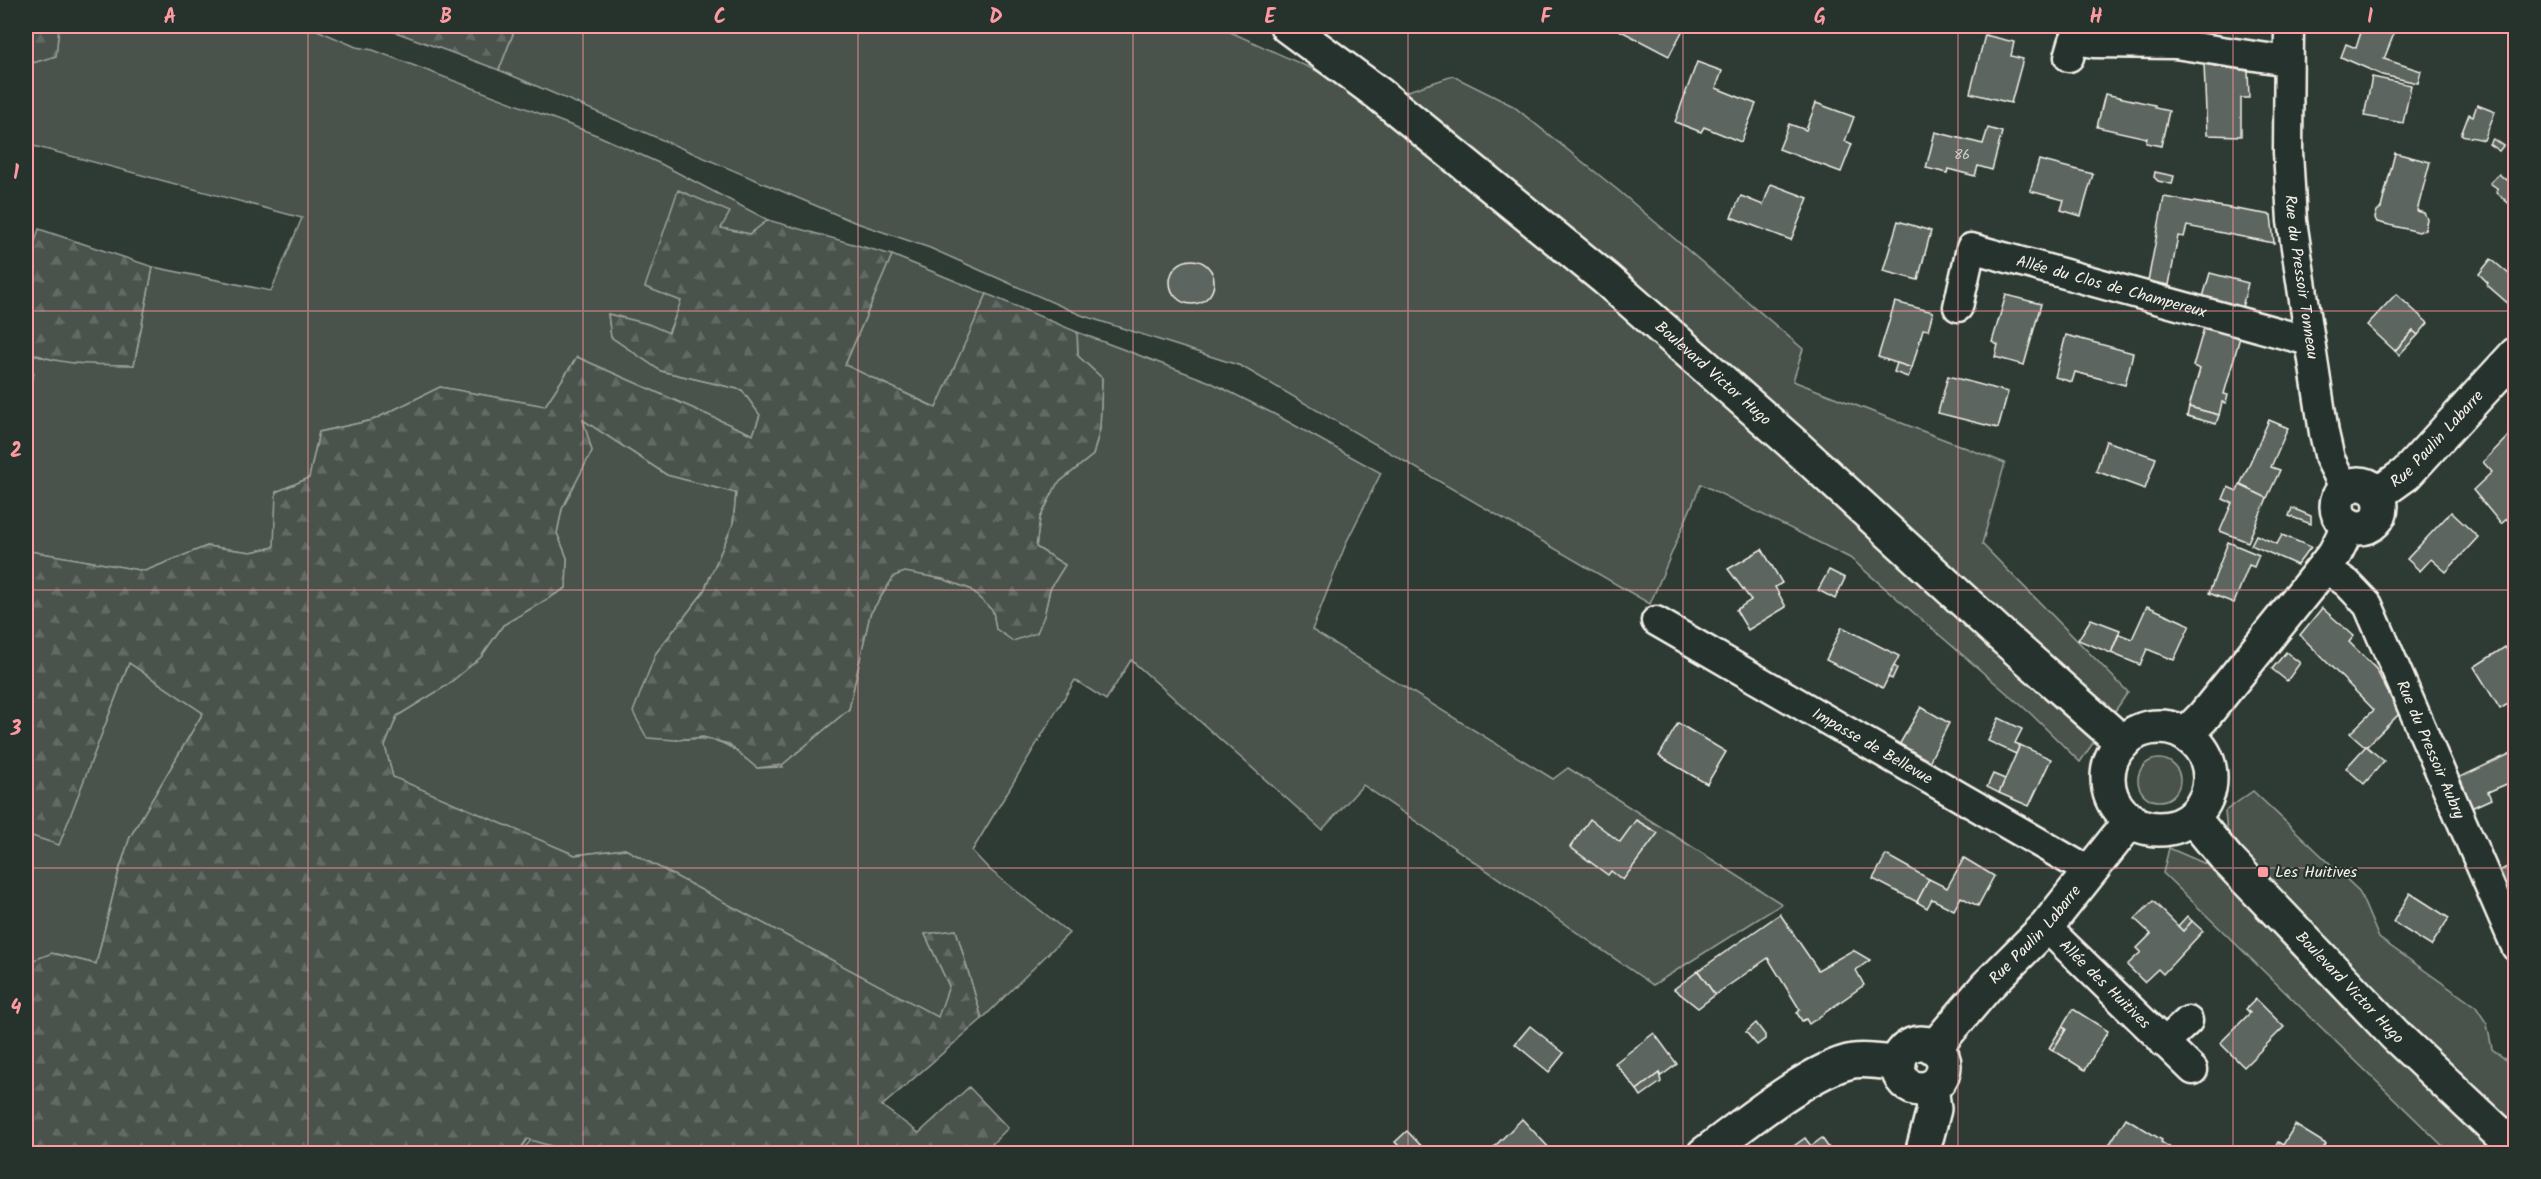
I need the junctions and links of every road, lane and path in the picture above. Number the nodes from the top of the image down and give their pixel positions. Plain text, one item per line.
1 (1287, 26) edge
2 (2289, 26) edge
3 (2069, 57) dead end
4 (2288, 61) junction
5 (1958, 307) dead end
6 (2309, 341) junction
7 (2516, 354) edge
8 (2345, 489) junction
9 (2378, 494) junction
10 (2349, 525) junction
11 (2324, 567) junction
12 (1656, 621) dead end
13 (2186, 734) junction
14 (2123, 743) junction
15 (2193, 818) junction
16 (2131, 820) junction
17 (2090, 872) junction
18 (2046, 927) junction
19 (2516, 947) edge
20 (2188, 1021) dead end
21 (2164, 1043) junction
22 (1934, 1048) junction
23 (1899, 1064) junction
24 (2193, 1070) dead end
25 (1931, 1087) junction
26 (2516, 1149) edge
27 (1704, 1154) edge
28 (1922, 1154) edge

1 - 14 main road, Boulevard Victor Hugo
2 - 4 street, Rue du Pressoir Tonneau
3 - 4 street
4 - 6 street, Rue du Pressoir Tonneau
5 - 6 street, Allée du Clos de Champereux
6 - 8 street, Rue du Pressoir Tonneau
7 - 9 main road, Rue Paulin Labarre
8 - 9 main road, Rue Paulin Labarre
8 - 10 main road
9 - 10 main road, Rue Paulin Labarre
10 - 11 main road
11 - 13 main road
11 - 19 street, Rue du Pressoir Aubry
12 - 17 street, Impasse de Bellevue
13 - 14 main road
13 - 15 main road
14 - 16 main road
15 - 16 main road
15 - 26 main road, Boulevard Victor Hugo
16 - 17 main road, Rue Paulin Labarre
17 - 18 main road, Rue Paulin Labarre
18 - 21 street, Allée des Huitives
18 - 22 main road, Rue Paulin Labarre
20 - 21 street, Allée des Huitives
21 - 24 street, Allée des Huitives
22 - 23 main road
22 - 25 main road
23 - 25 main road
23 - 27 main road
25 - 28 main road

